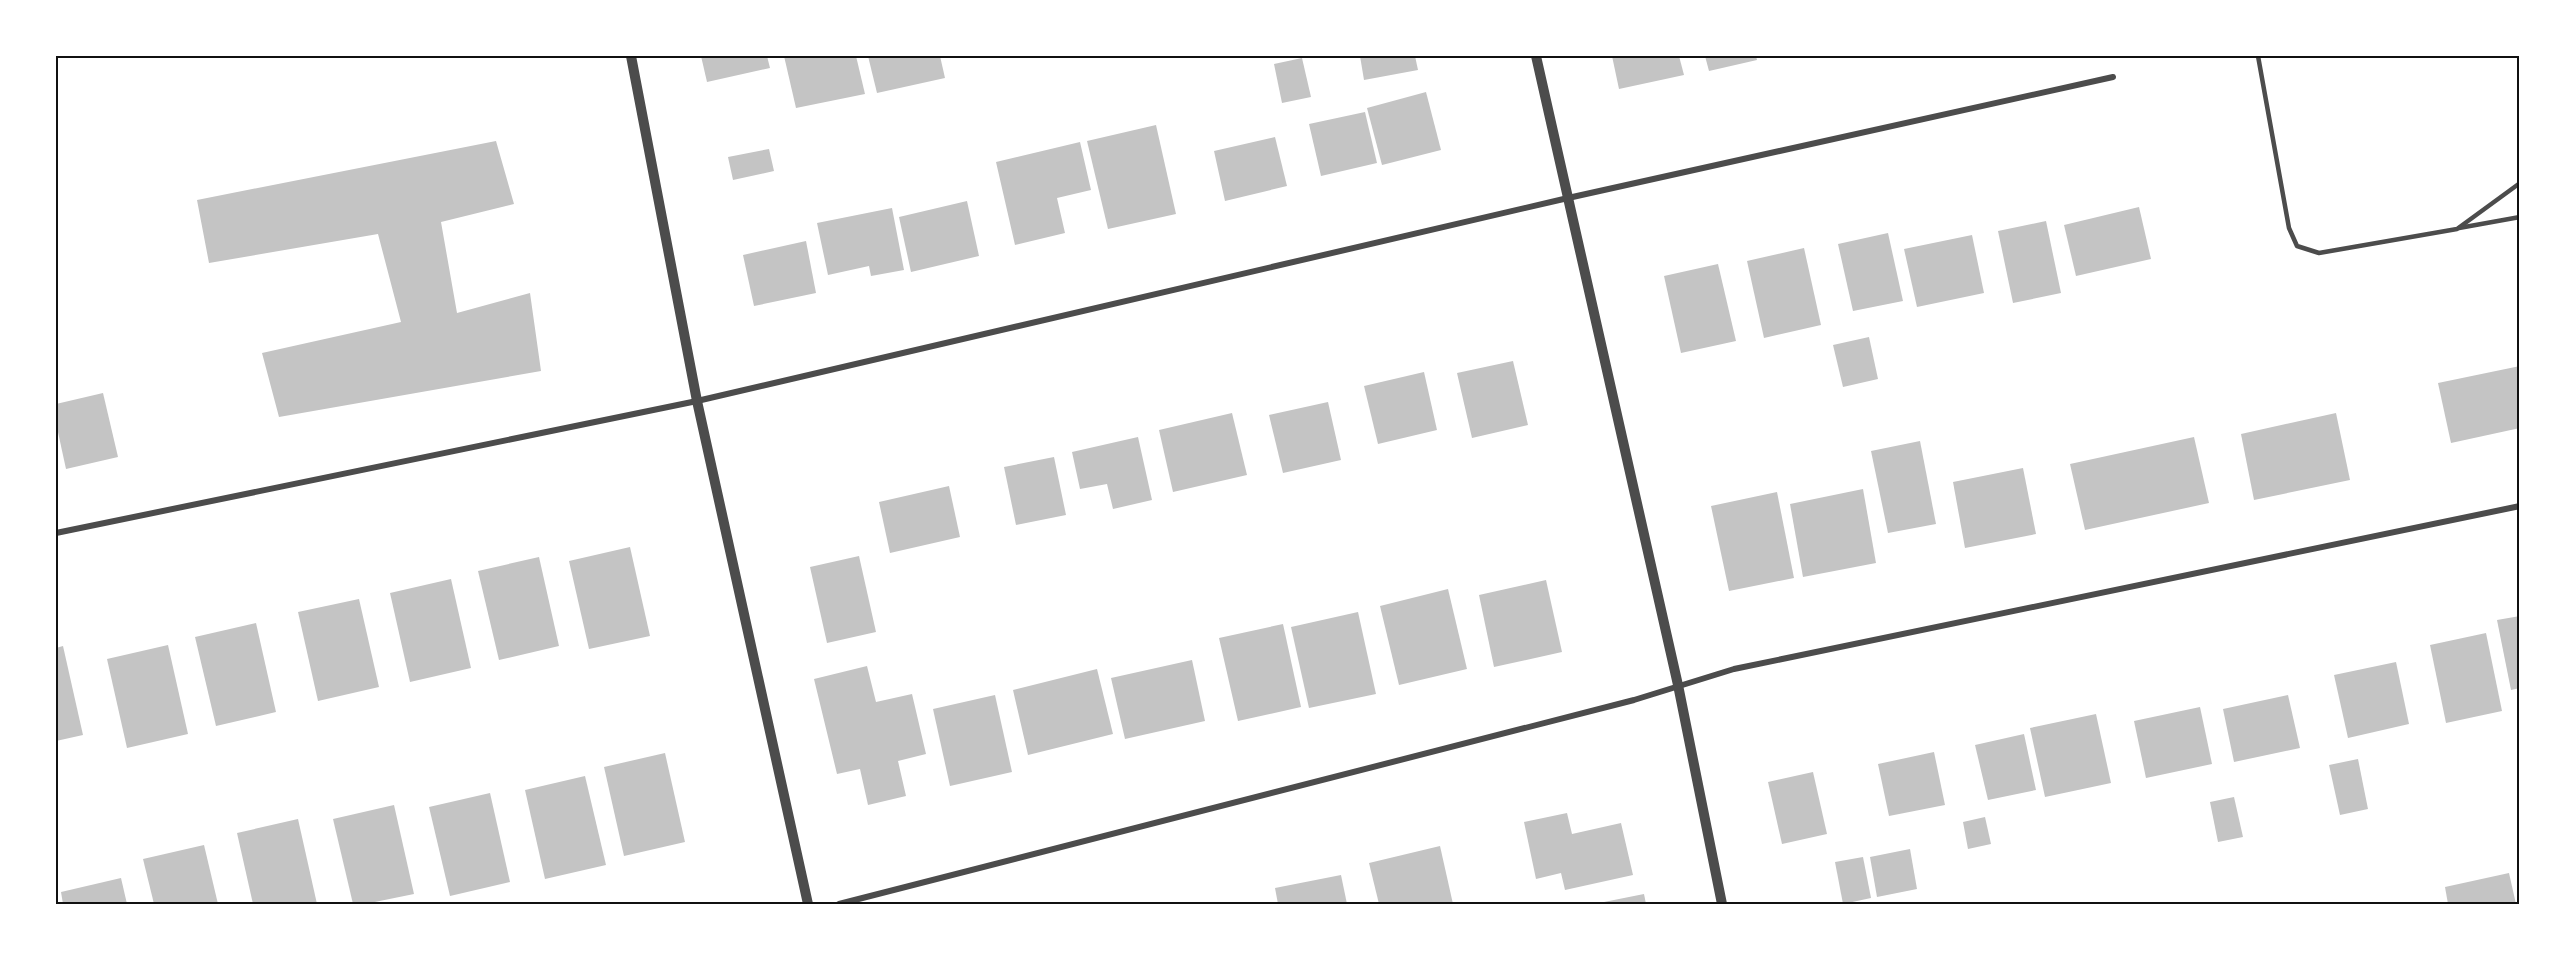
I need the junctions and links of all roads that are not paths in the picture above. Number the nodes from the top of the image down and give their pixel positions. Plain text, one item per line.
1 (630, 56) edge
2 (1536, 56) edge
3 (2258, 56) edge
4 (2113, 77) dead end
5 (2520, 183) edge
6 (1568, 198) junction
7 (2520, 217) edge
8 (2457, 229) junction
9 (697, 401) junction
10 (2520, 506) edge
11 (56, 532) edge
12 (1678, 685) junction
13 (808, 904) edge
14 (839, 904) edge
15 (1722, 904) edge

1 - 9 street
2 - 6 street
3 - 8 lane
4 - 6 street
5 - 8 lane
6 - 9 street
6 - 12 street
7 - 8 lane
9 - 11 street
9 - 13 street
10 - 12 street
12 - 14 street
12 - 15 street

